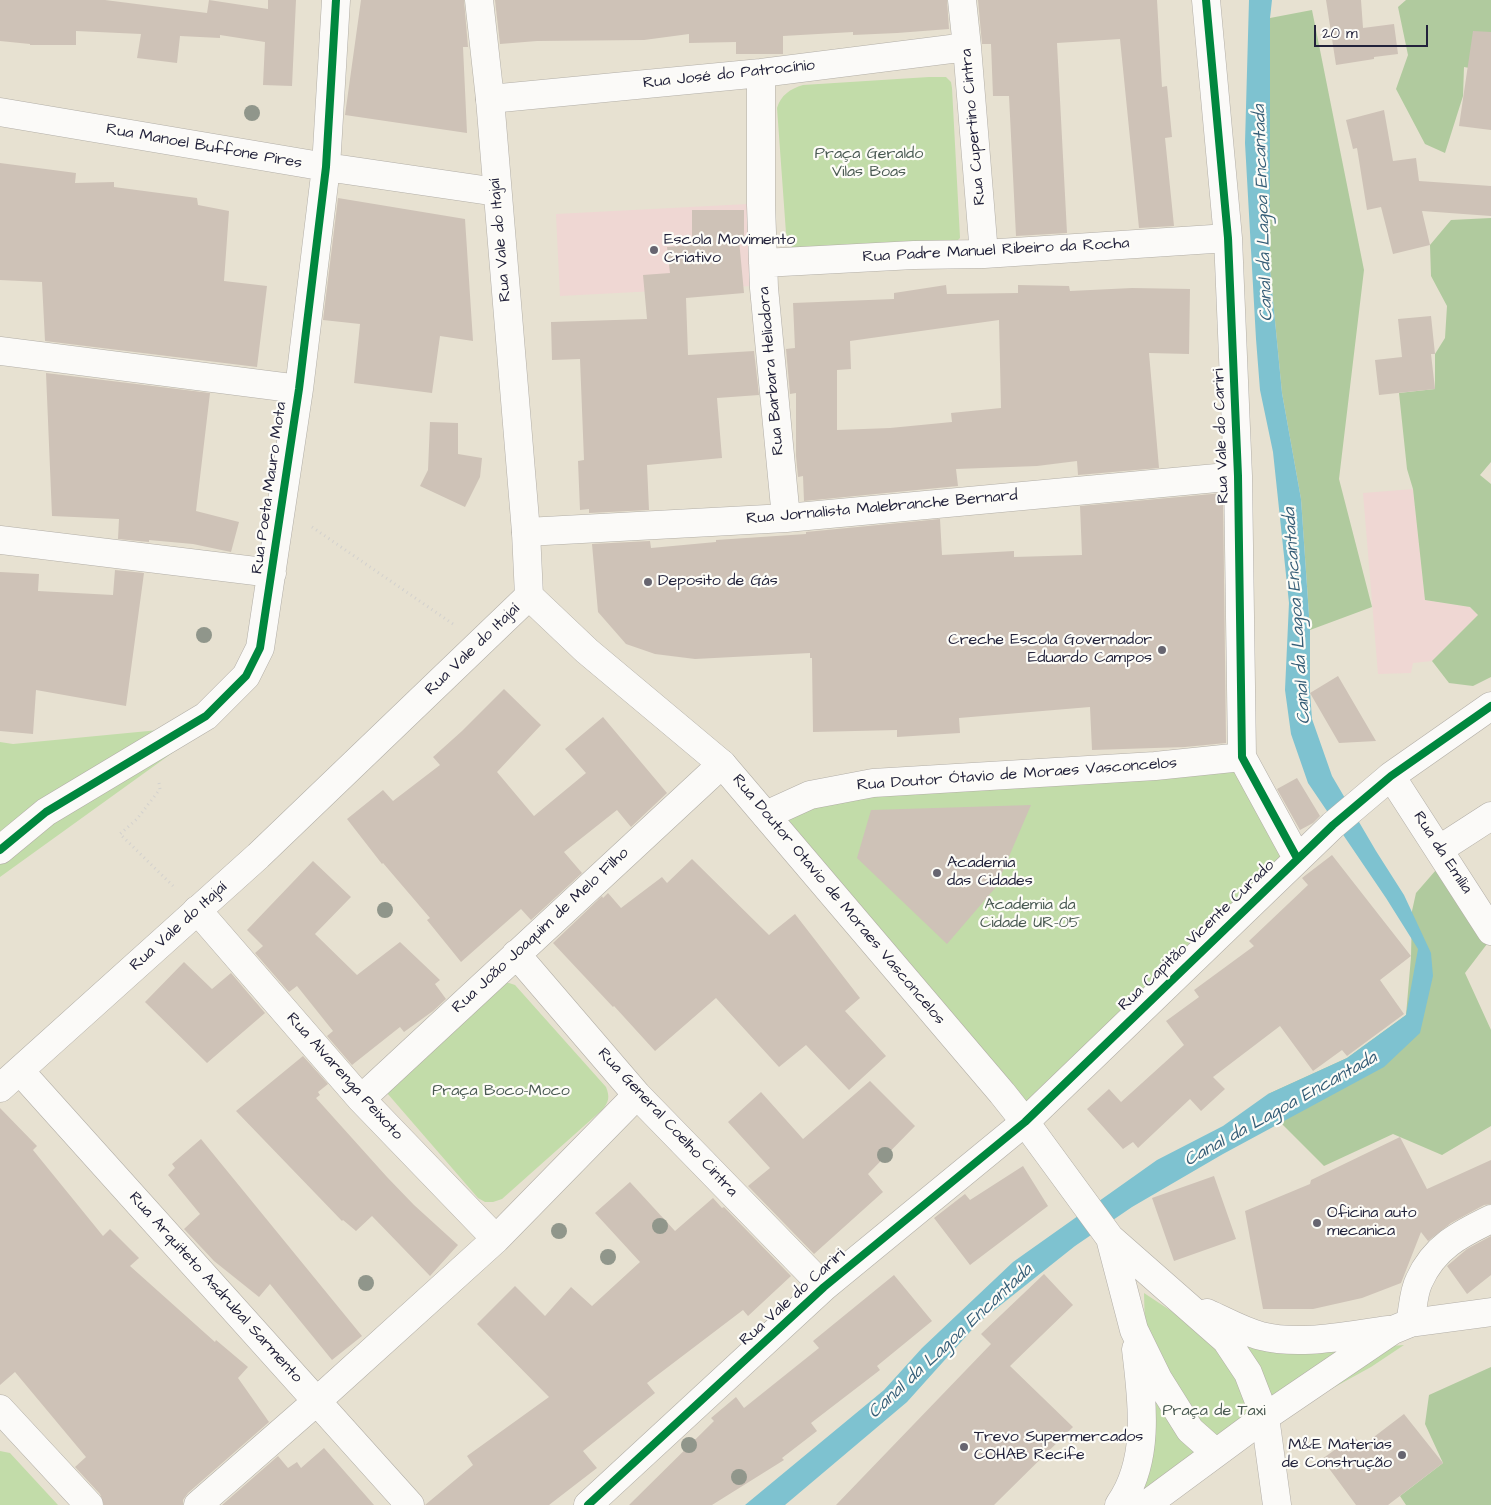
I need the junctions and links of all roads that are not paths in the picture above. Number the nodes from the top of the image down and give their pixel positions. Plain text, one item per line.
1 (336, 0) edge
2 (479, 0) edge
3 (962, 0) edge
4 (1206, 0) edge
5 (968, 47) junction
6 (761, 73) junction
7 (490, 99) junction
8 (0, 112) edge
9 (326, 167) junction
10 (497, 192) junction
11 (1228, 238) junction
12 (984, 254) junction
13 (763, 263) junction
14 (0, 350) edge
15 (299, 389) junction
16 (1238, 476) junction
17 (786, 518) junction
18 (526, 532) junction
19 (0, 540) edge
20 (272, 573) junction
21 (529, 596) junction
22 (1491, 706) edge
23 (1242, 757) junction
24 (722, 764) junction
25 (1384, 781) junction
26 (766, 815) junction
27 (1491, 816) edge
28 (1440, 849) junction
29 (0, 850) edge
30 (1297, 858) junction
31 (197, 910) junction
32 (1491, 931) edge
33 (516, 954) junction
34 (20, 1071) junction
35 (0, 1088) edge
36 (637, 1095) junction
37 (361, 1098) junction
38 (1025, 1122) junction
39 (1491, 1219) edge
40 (1107, 1234) junction
41 (496, 1239) junction
42 (824, 1287) junction
43 (1183, 1301) junction
44 (1491, 1312) edge
45 (1401, 1327) junction
46 (1134, 1330) junction
47 (317, 1401) junction
48 (1, 1412) edge
49 (1265, 1417) junction
50 (1216, 1453) junction
51 (90, 1505) edge
52 (198, 1505) edge
53 (410, 1505) edge
54 (588, 1505) edge
55 (1119, 1505) edge
56 (1146, 1505) edge
57 (1277, 1505) edge

1 - 9 street, Rua Poeta Mauro Mota
2 - 7 street, Rua Vale do Itajaí
3 - 5 street, Rua Cupertino Cintra
4 - 11 street, Rua Vale do Cariri
5 - 6 street, Rua José do Patrocínio
5 - 12 street, Rua Cupertino Cintra
6 - 7 street, Rua José do Patrocínio
6 - 13 street, Rua Barbara Heliodora
7 - 10 street, Rua Vale do Itajaí
8 - 9 street, Rua Manoel Buffone Pires
9 - 10 street, Rua Manoel Buffone Pires
9 - 15 street, Rua Poeta Mauro Mota
10 - 18 street, Rua Vale do Itajaí
11 - 12 street, Rua Padre Manuel Ribeiro da Rocha
11 - 16 street, Rua Vale do Cariri
12 - 13 street, Rua Padre Manuel Ribeiro da Rocha
13 - 17 street, Rua Barbara Heliodora
14 - 15 street
15 - 20 street, Rua Poeta Mauro Mota
16 - 17 street, Rua Jornalista Malebranche Bernard
16 - 23 street, Rua Vale do Cariri
17 - 18 street, Rua Jornalista Malebranche Bernard
18 - 21 street, Rua Vale do Itajaí
19 - 20 street
20 - 29 street, Rua Poeta Mauro Mota
21 - 24 street, Rua Doutor Otavio de Moraes Vasconcelos
21 - 31 street, Rua Vale do Itajaí
22 - 25 street, Rua Capitão Vicente Curado
23 - 26 street, Rua Doutor Ótavio de Moraes Vasconcelos
23 - 30 street, Rua Vale do Cariri
24 - 26 street, Rua Doutor Otavio de Moraes Vasconcelos
24 - 33 street, Rua João Joaquim de Melo Filho
25 - 28 street, Rua da Emília
25 - 30 street, Rua Capitão Vicente Curado
26 - 38 street, Rua Doutor Otavio de Moraes Vasconcelos
27 - 28 street
28 - 32 street, Rua da Emília
30 - 38 street, Rua Capitão Vicente Curado
31 - 34 street, Rua Vale do Itajaí
31 - 37 street, Rua Alvarenga Peixoto
33 - 36 street, Rua General Coelho Cintra
33 - 37 street, Rua João Joaquim de Melo Filho
34 - 35 street, Rua Vale do Itajaí
34 - 47 street, Rua Arquiteto Asdrubal Sarmento
36 - 41 street
36 - 42 street, Rua General Coelho Cintra
37 - 41 street, Rua Alvarenga Peixoto
38 - 40 street, Rua Doutor Otavio de Moraes Vasconcelos
38 - 42 street, Rua Vale do Cariri
39 - 45 street
40 - 43 street, Rua Doutor Otavio de Moraes Vasconcelos
40 - 46 street, Rua Doutor Otavio de Moraes Vasconcelos
41 - 47 street
42 - 54 street, Rua Vale do Cariri
43 - 45 street
43 - 49 street, Rua Doutor Otavio de Moraes Vasconcelos
44 - 45 street
45 - 49 street
46 - 50 street, Rua Doutor Otavio de Moraes Vasconcelos
46 - 55 street
47 - 52 street
47 - 53 street, Rua Arquiteto Asdrubal Sarmento
48 - 51 street
49 - 50 street
49 - 57 street, Rua Doutor Otavio de Moraes Vasconcelos
50 - 56 street

